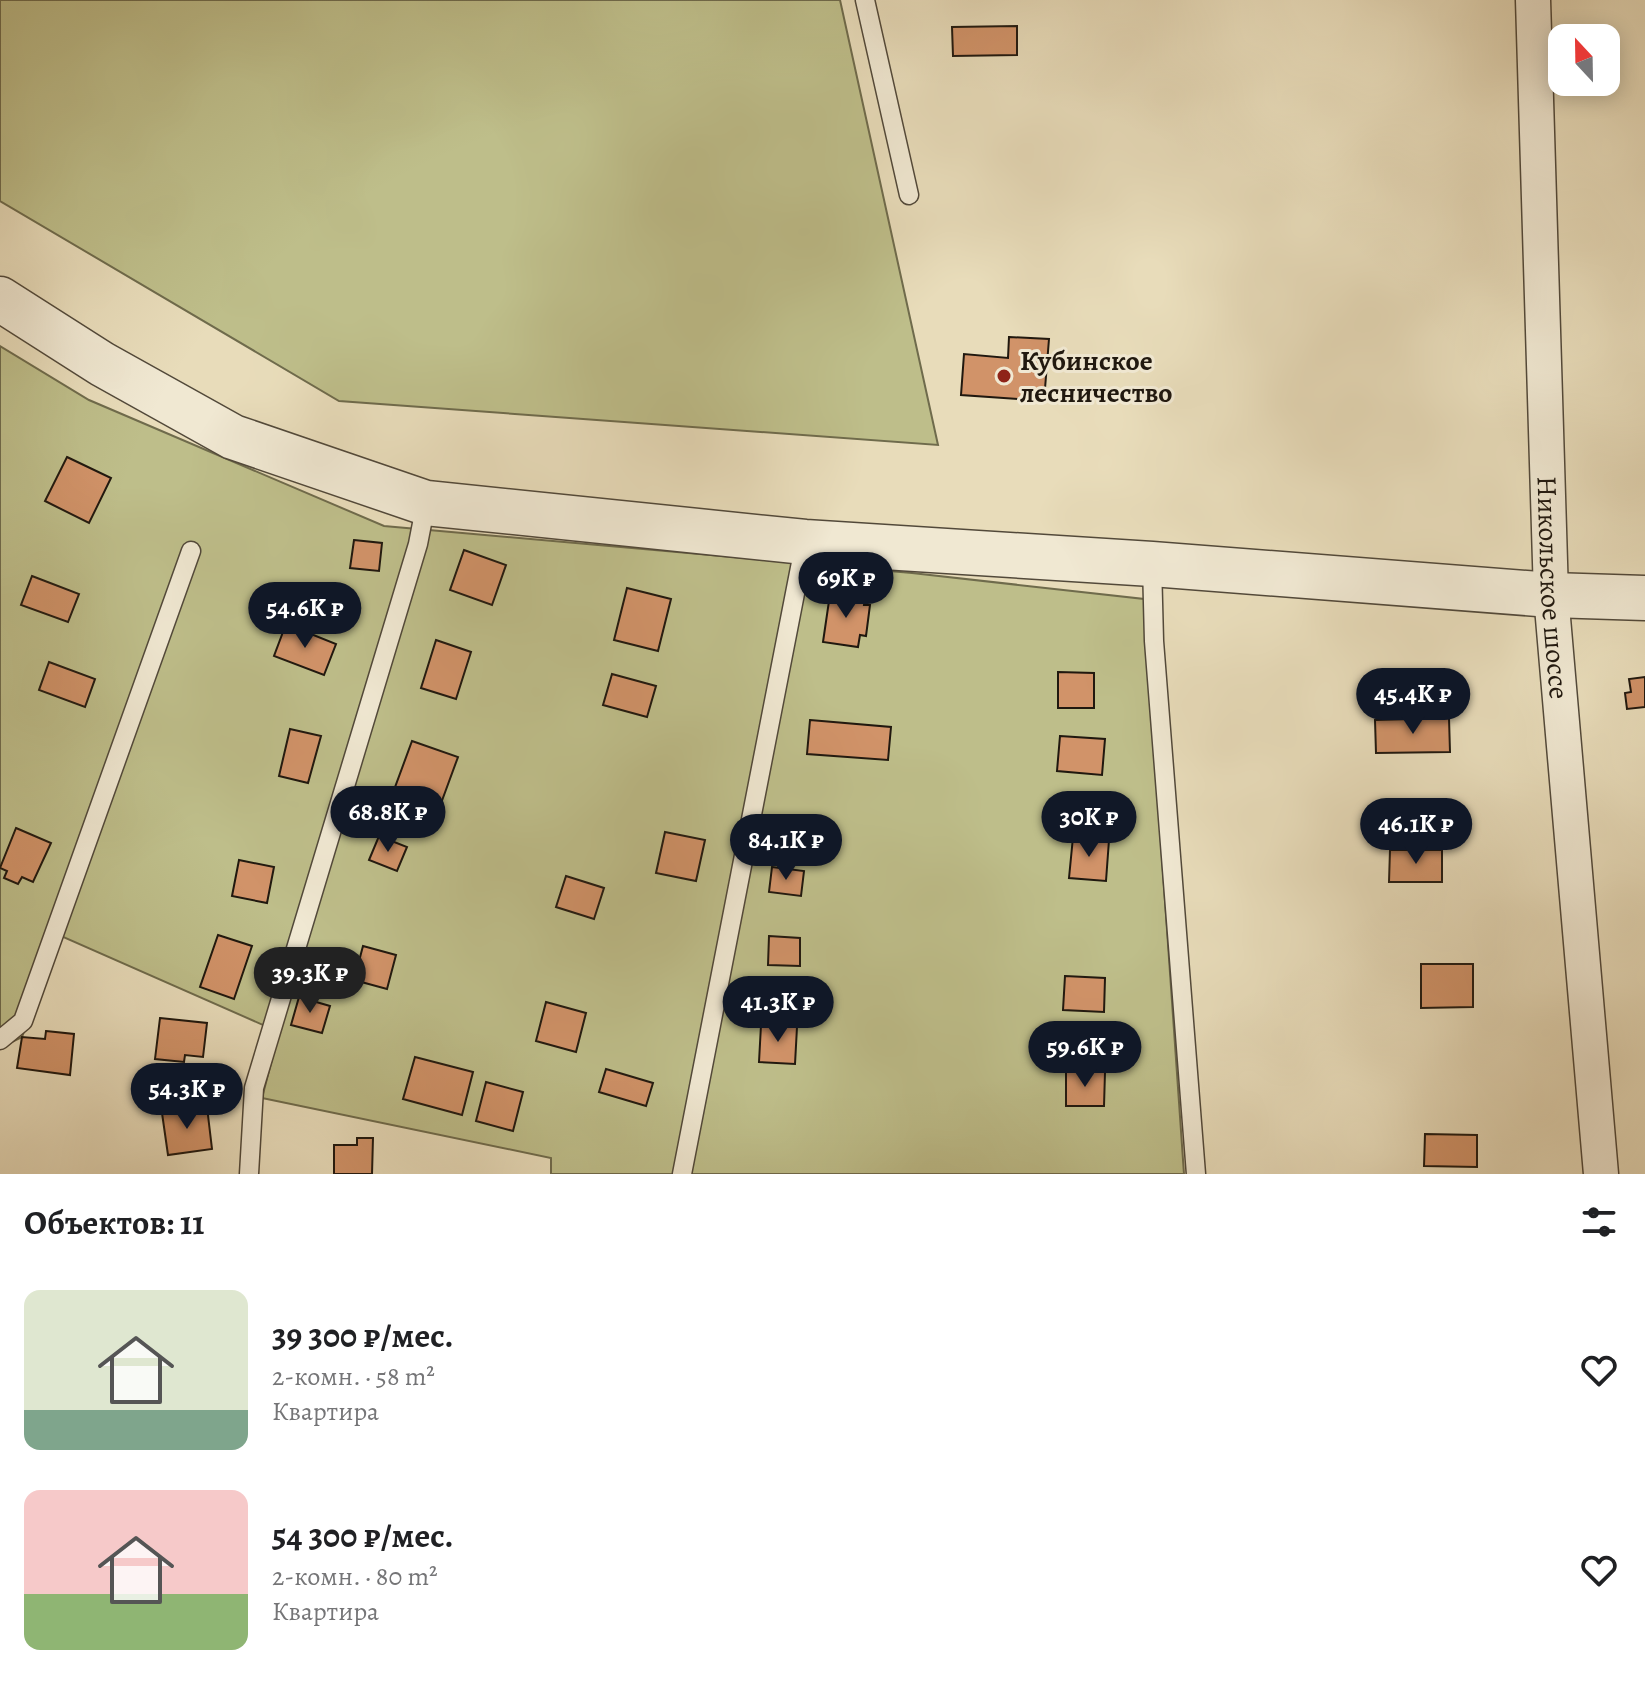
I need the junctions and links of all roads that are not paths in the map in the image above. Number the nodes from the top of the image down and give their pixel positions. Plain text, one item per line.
1 (865, 0) edge
2 (1533, 0) edge
3 (909, 195) dead end
4 (0, 299) edge
5 (426, 503) junction
6 (805, 542) junction
7 (191, 551) dead end
8 (1152, 564) junction
9 (1551, 595) junction
10 (1645, 598) edge
11 (0, 1040) edge
12 (249, 1174) edge
13 (682, 1174) edge
14 (1196, 1174) edge
15 (1601, 1174) edge

1 - 3 lane
2 - 9 street, Никольское шоссе
4 - 5 street
5 - 6 street
5 - 12 lane
6 - 8 street
6 - 13 lane
7 - 11 lane
8 - 9 street
8 - 14 lane
9 - 10 street
9 - 15 street, Никольское шоссе

